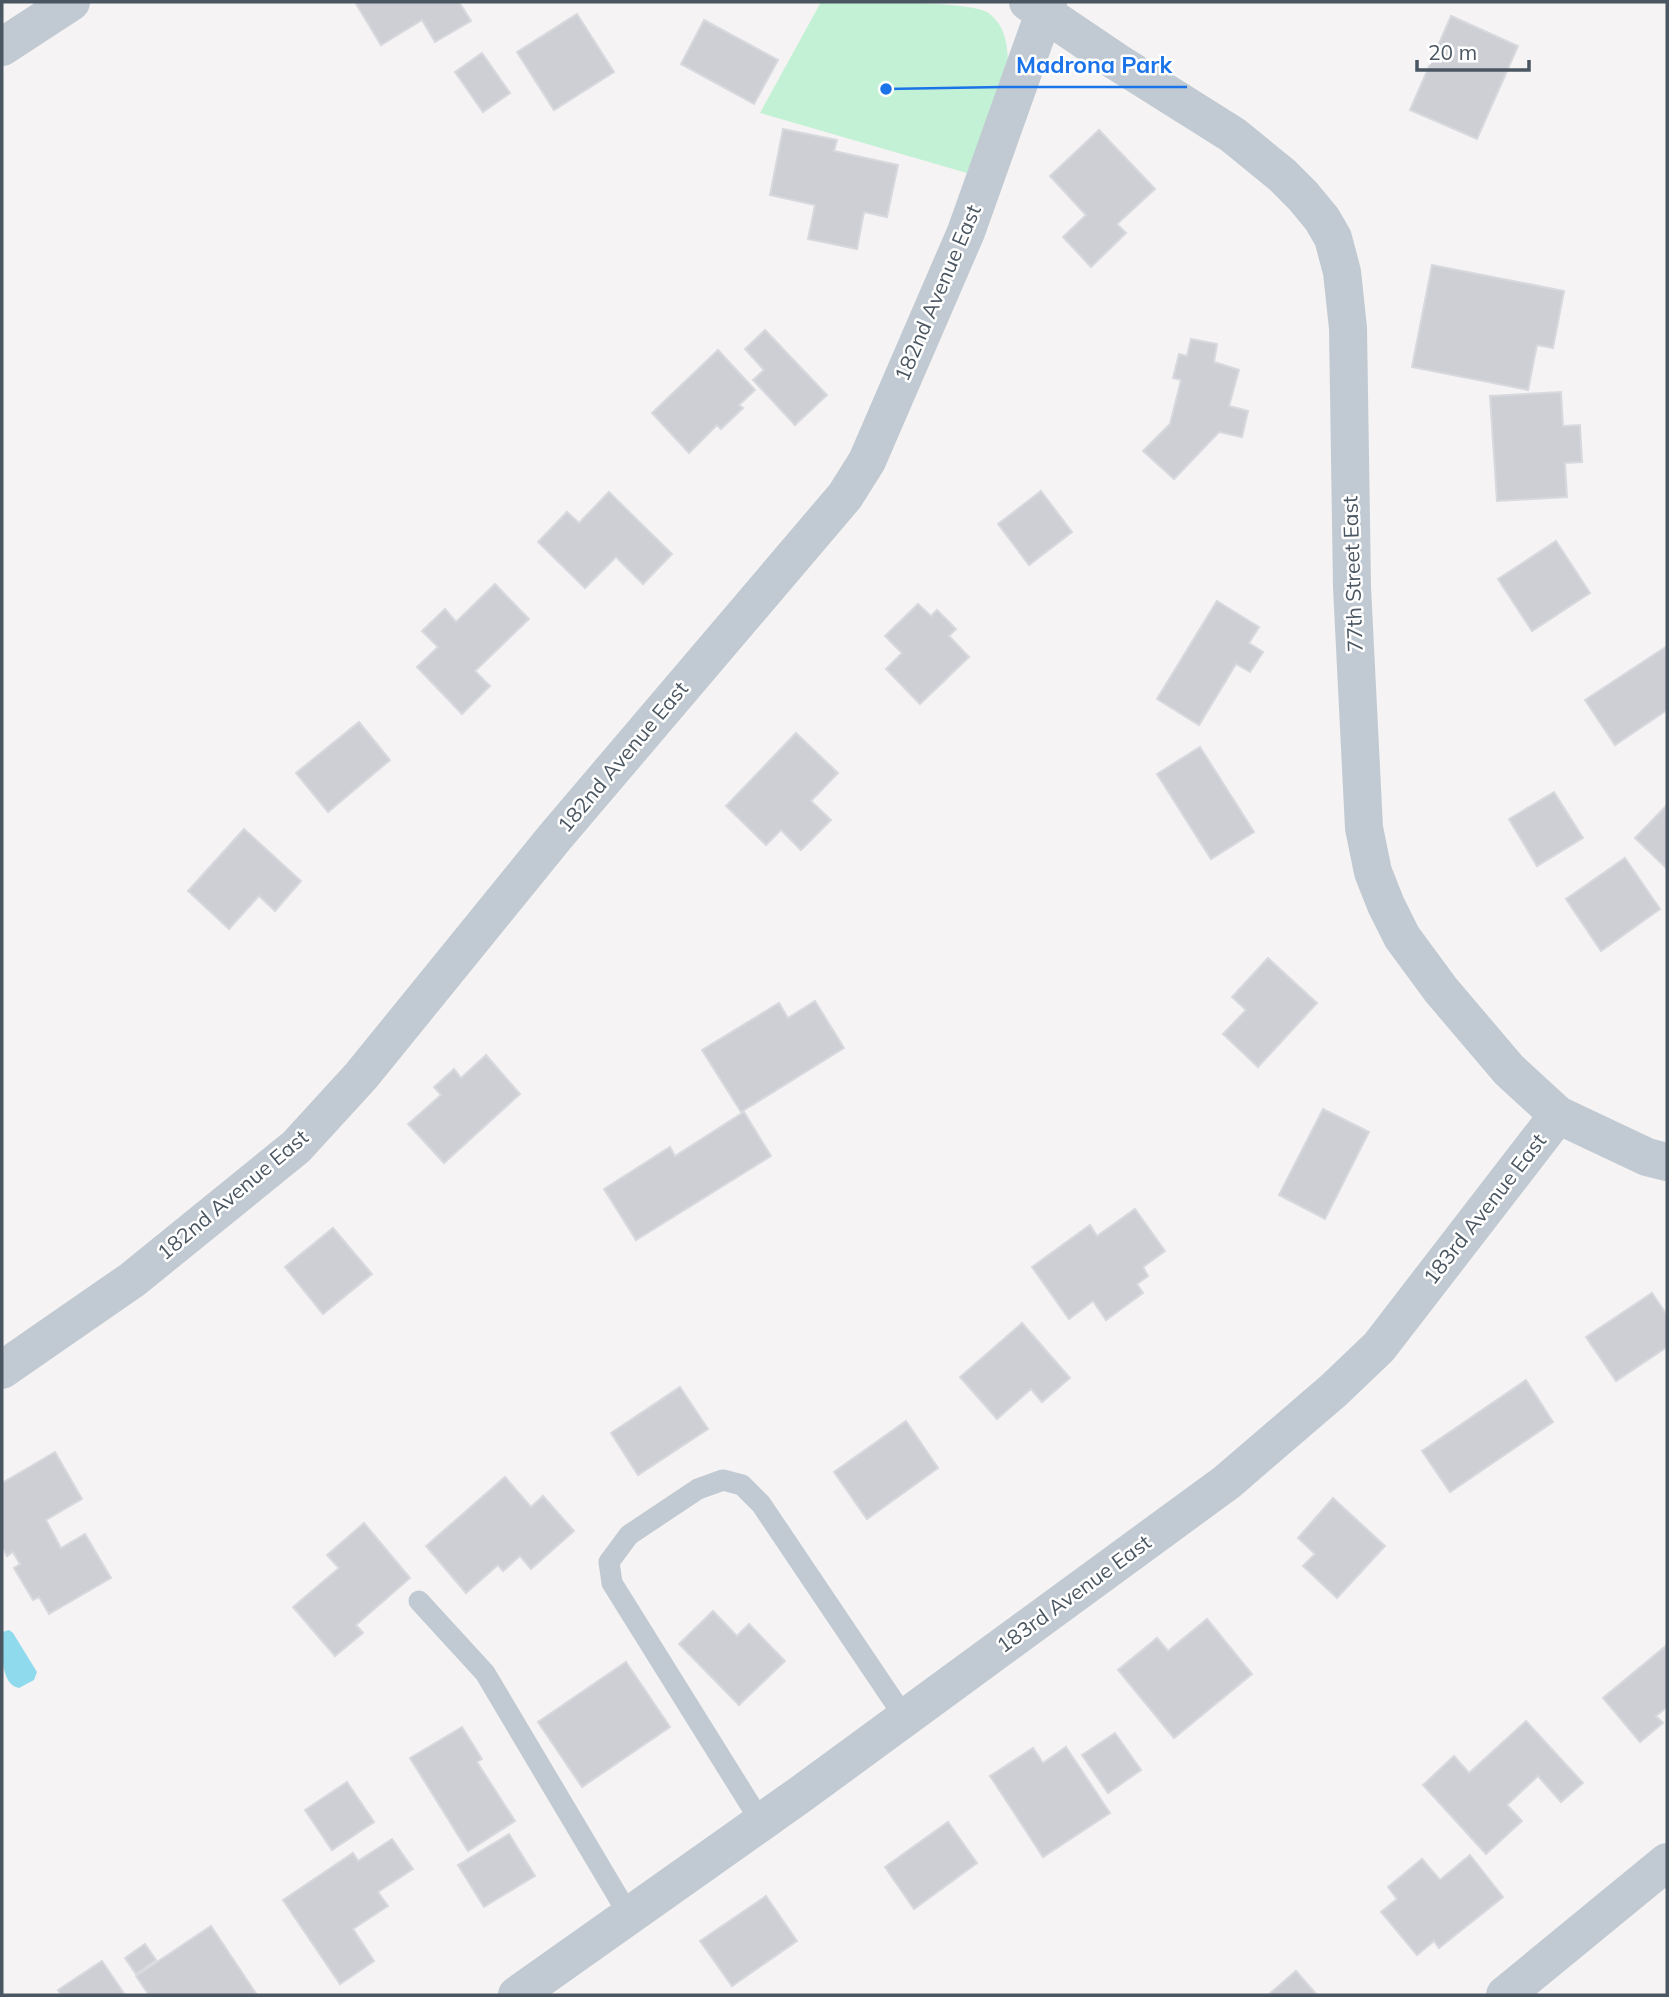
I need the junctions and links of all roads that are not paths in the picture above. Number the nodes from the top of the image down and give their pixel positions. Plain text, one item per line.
1 (71, 2) edge
2 (1040, 5) edge
3 (2, 47) edge
4 (1558, 1115) junction
5 (1667, 1162) edge
6 (2, 1370) edge
7 (419, 1601) dead end
8 (905, 1718) junction
9 (761, 1822) junction
10 (1667, 1862) edge
11 (630, 1917) junction
12 (517, 1995) edge
13 (1505, 1995) edge

1 - 3 street
2 - 4 street, 77th Street East
2 - 6 street, 182nd Avenue East
4 - 5 street, 77th Street East
4 - 8 street, 183rd Avenue East
7 - 11 lane
8 - 9 street, 183rd Avenue East
8 - 9 lane
9 - 11 street, 183rd Avenue East
10 - 13 street
11 - 12 street, 183rd Avenue East

